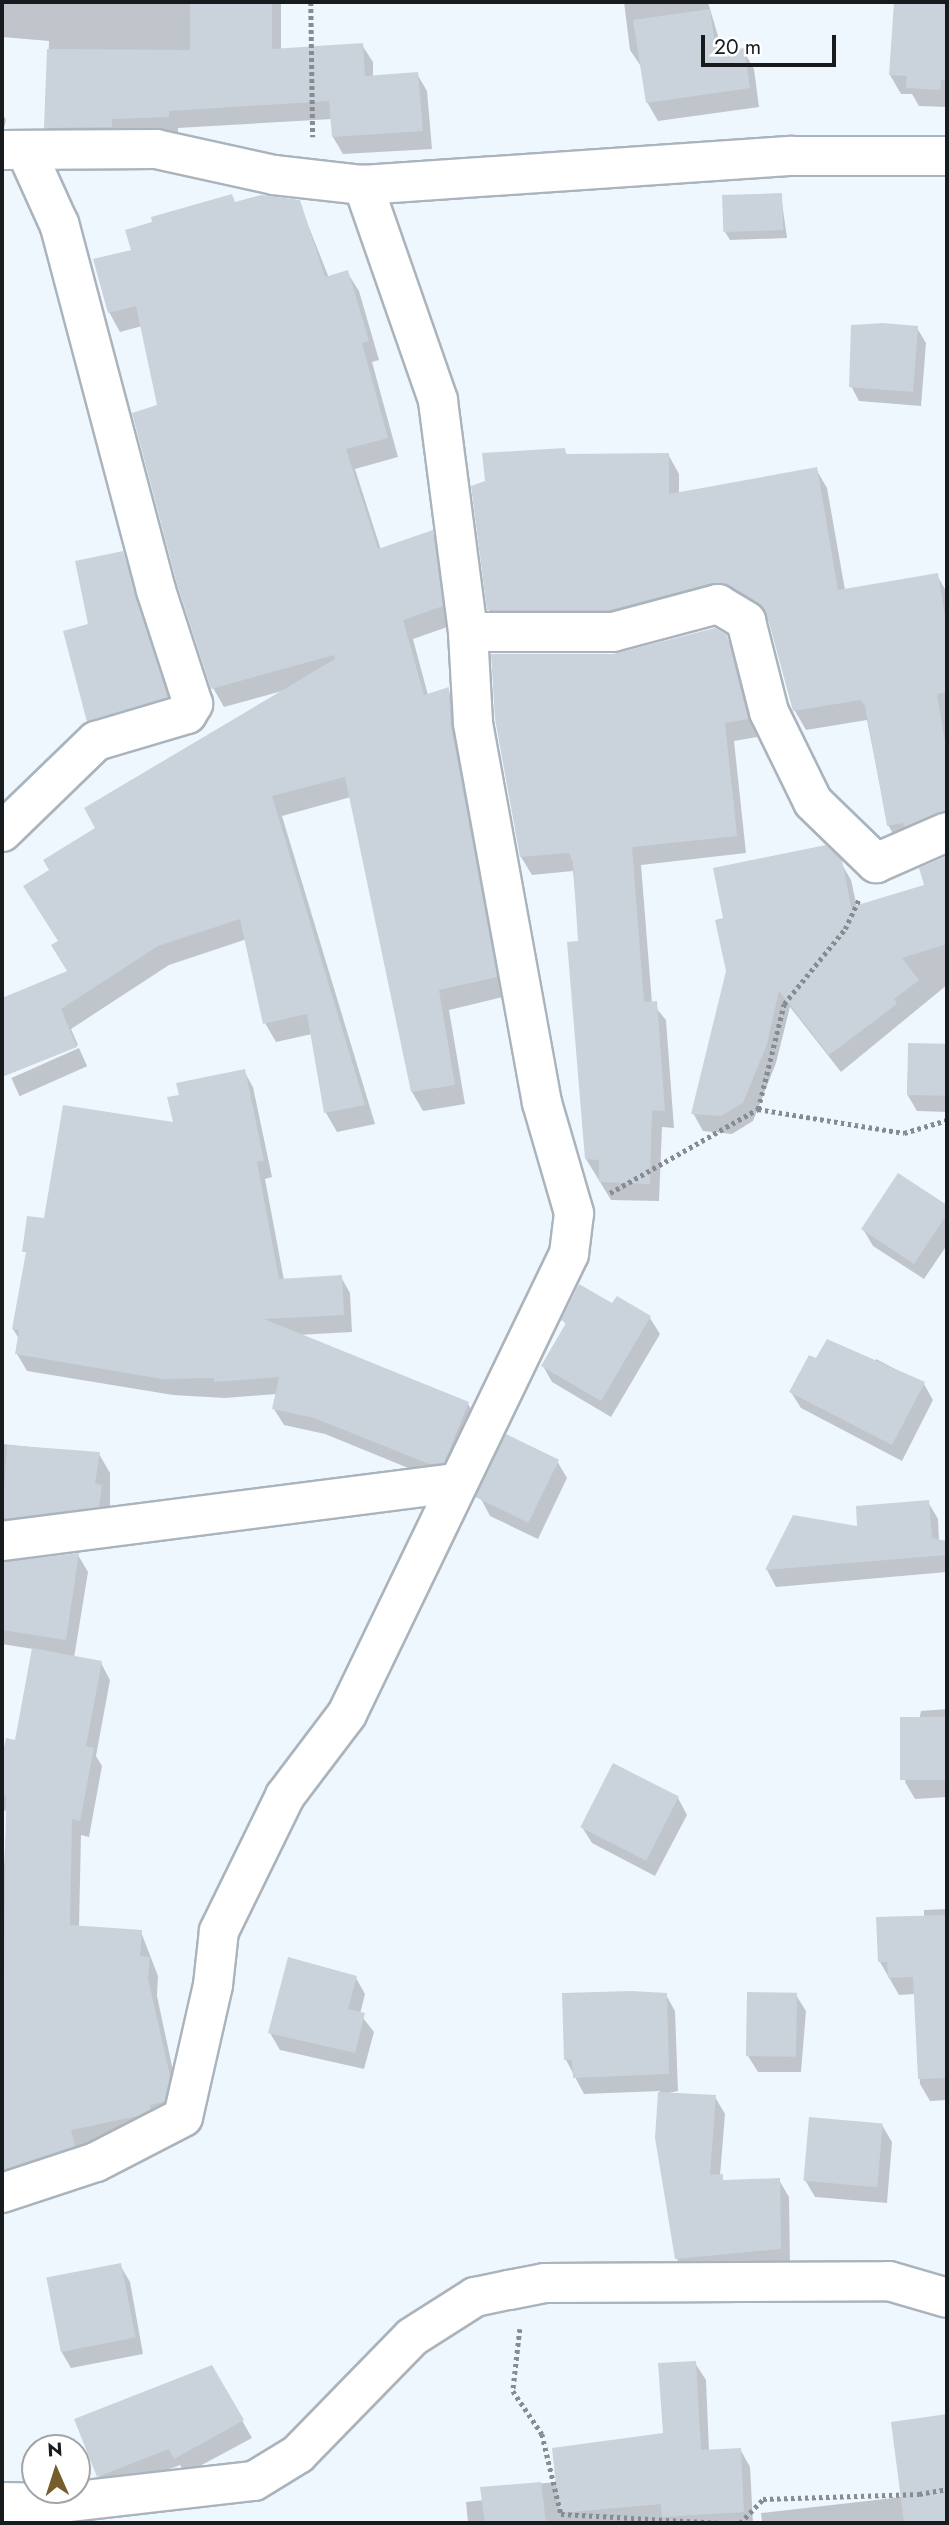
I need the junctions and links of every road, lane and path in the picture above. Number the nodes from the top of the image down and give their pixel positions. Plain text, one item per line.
1 (312, 2) edge
2 (14, 150) edge
3 (947, 156) edge
4 (310, 179) junction
5 (363, 185) junction
6 (468, 632) junction
7 (2, 832) edge
8 (947, 832) edge
9 (876, 863) junction
10 (758, 1109) junction
11 (947, 1119) edge
12 (574, 1213) junction
13 (457, 1483) junction
14 (2, 1541) edge
15 (2, 2193) edge
16 (509, 2290) junction
17 (947, 2298) edge
18 (947, 2489) edge
19 (2, 2501) edge
20 (722, 2523) edge
21 (740, 2523) edge

1 - 4 path
2 - 4 street
2 - 7 street
3 - 5 street
4 - 5 street
5 - 6 street
6 - 9 street
6 - 12 street
8 - 9 street
9 - 10 path
10 - 11 path
10 - 12 path
12 - 13 street
13 - 14 street
13 - 15 street
16 - 17 street
16 - 19 street
16 - 20 path
18 - 21 path

